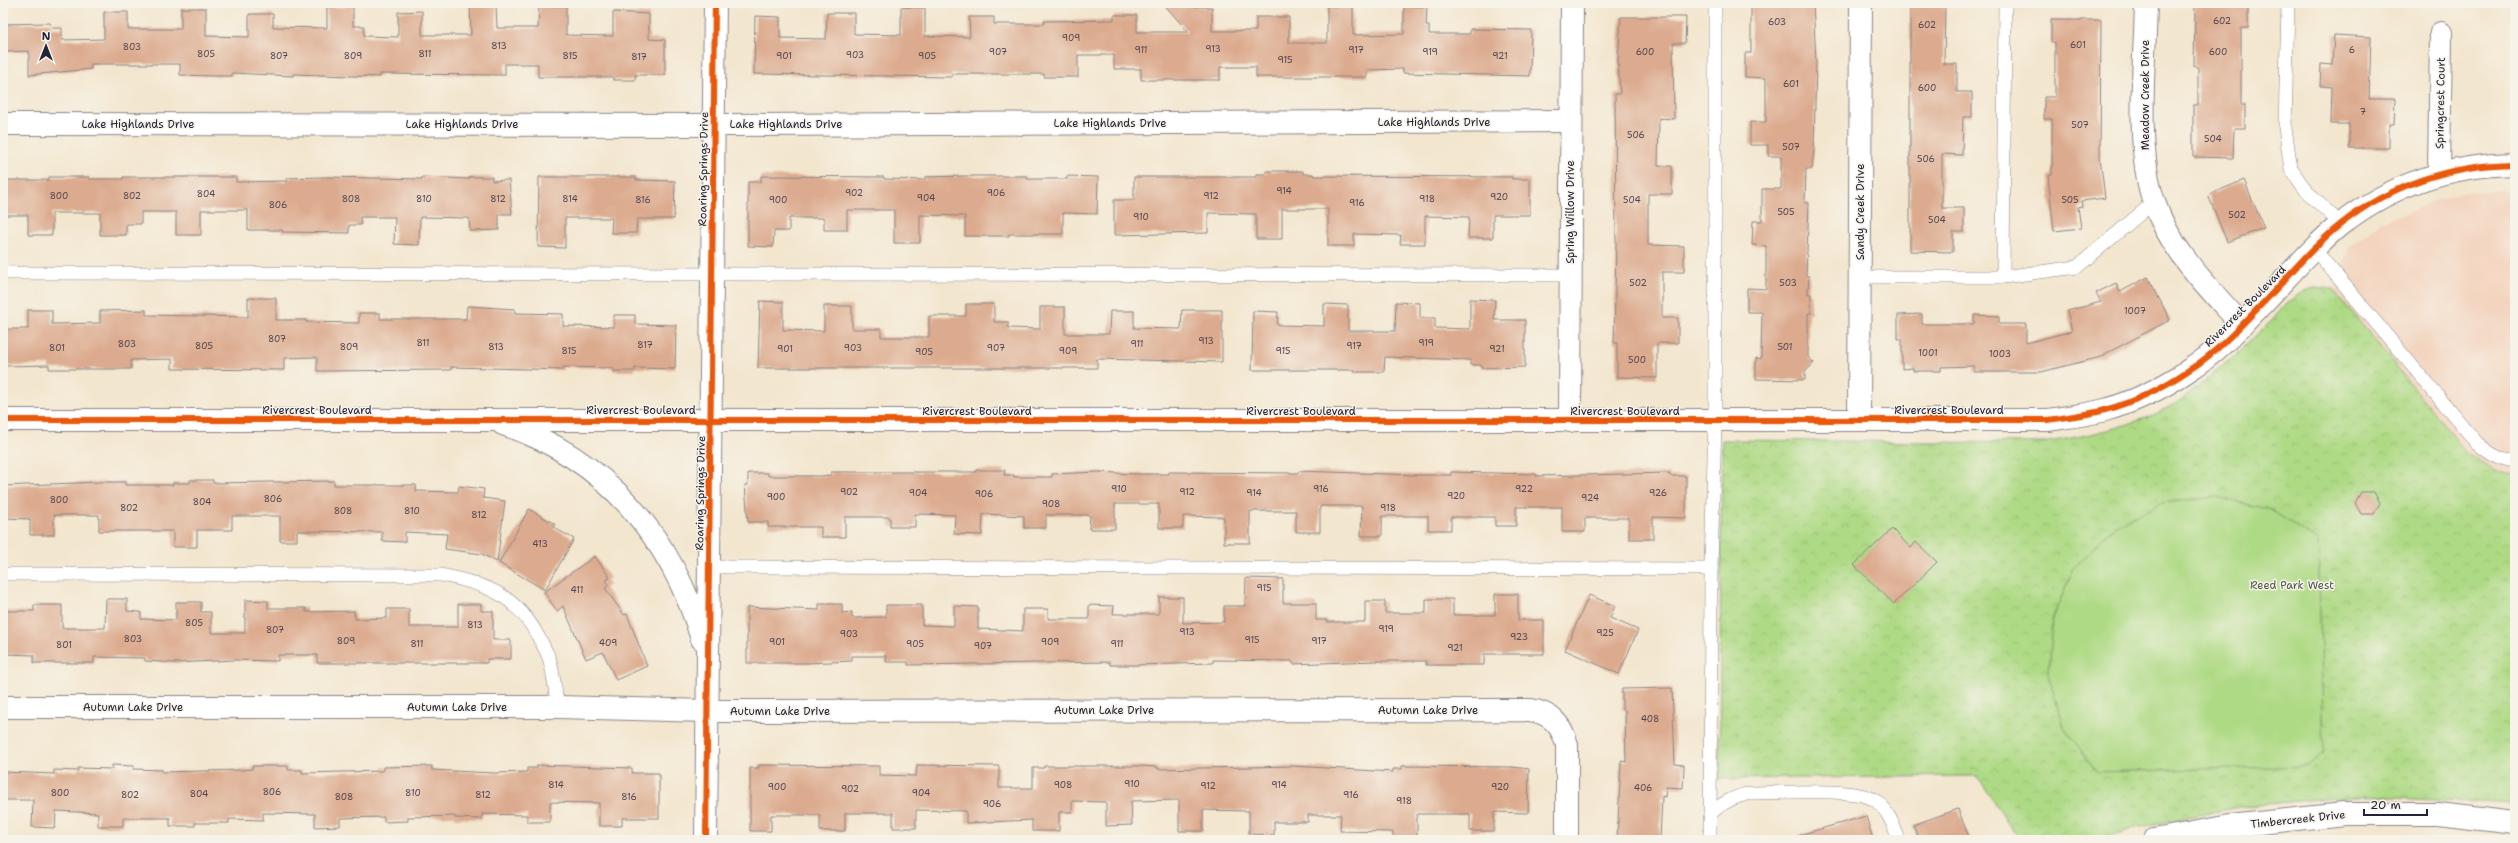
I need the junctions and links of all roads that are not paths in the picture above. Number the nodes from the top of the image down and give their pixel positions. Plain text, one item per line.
1 (715, 3) edge
2 (1572, 3) edge
3 (1714, 3) edge
4 (1861, 3) edge
5 (2005, 3) edge
6 (2146, 3) edge
7 (2288, 3) edge
8 (2441, 33) dead end
9 (1570, 121) junction
10 (3, 124) edge
11 (714, 125) junction
12 (2515, 164) edge
13 (2439, 173) junction
14 (2154, 202) junction
15 (2341, 224) junction
16 (2315, 250) junction
17 (3, 273) edge
18 (712, 274) junction
19 (1570, 275) junction
20 (1860, 277) junction
21 (2003, 277) junction
22 (2242, 325) junction
23 (489, 419) junction
24 (3, 420) edge
25 (1859, 420) junction
26 (710, 421) junction
27 (1570, 421) junction
28 (1715, 421) junction
29 (2515, 462) edge
30 (709, 567) junction
31 (1711, 569) junction
32 (3, 574) edge
33 (708, 658) junction
34 (3, 707) edge
35 (558, 707) junction
36 (707, 710) junction
37 (1710, 814) junction
38 (2515, 823) edge
39 (706, 840) edge
40 (1567, 840) edge
41 (1710, 840) edge
42 (1899, 840) edge
43 (2154, 840) edge

1 - 11 street, Roaring Springs Drive
2 - 9 street, Spring Willow Drive
3 - 28 lane
4 - 20 street, Sandy Creek Drive
5 - 21 lane
6 - 14 street, Meadow Creek Drive
7 - 15 lane
8 - 13 street, Springcrest Court
9 - 11 street, Lake Highlands Drive
9 - 19 street, Spring Willow Drive
10 - 11 street, Lake Highlands Drive
11 - 18 street, Roaring Springs Drive
12 - 13 street, Rivercrest Boulevard
13 - 15 street, Rivercrest Boulevard
14 - 21 lane
14 - 22 street, Meadow Creek Drive
15 - 16 street, Rivercrest Boulevard
16 - 22 street, Rivercrest Boulevard
16 - 29 lane
17 - 18 lane
18 - 19 lane
18 - 26 street, Roaring Springs Drive
19 - 27 street, Spring Willow Drive
20 - 21 lane
20 - 25 street, Sandy Creek Drive
22 - 25 street, Rivercrest Boulevard
23 - 24 street, Rivercrest Boulevard
23 - 26 street, Rivercrest Boulevard
23 - 33 street
25 - 28 street, Rivercrest Boulevard
26 - 27 street, Rivercrest Boulevard
26 - 30 street, Roaring Springs Drive
27 - 28 street, Rivercrest Boulevard
28 - 31 lane
30 - 31 lane
30 - 33 street, Roaring Springs Drive
31 - 37 lane
32 - 35 lane
33 - 36 street, Roaring Springs Drive
34 - 35 street, Autumn Lake Drive
35 - 36 street, Autumn Lake Drive
36 - 39 street, Roaring Springs Drive
36 - 40 street, Autumn Lake Drive
37 - 41 lane
37 - 42 lane
38 - 43 street, Timbercreek Drive

